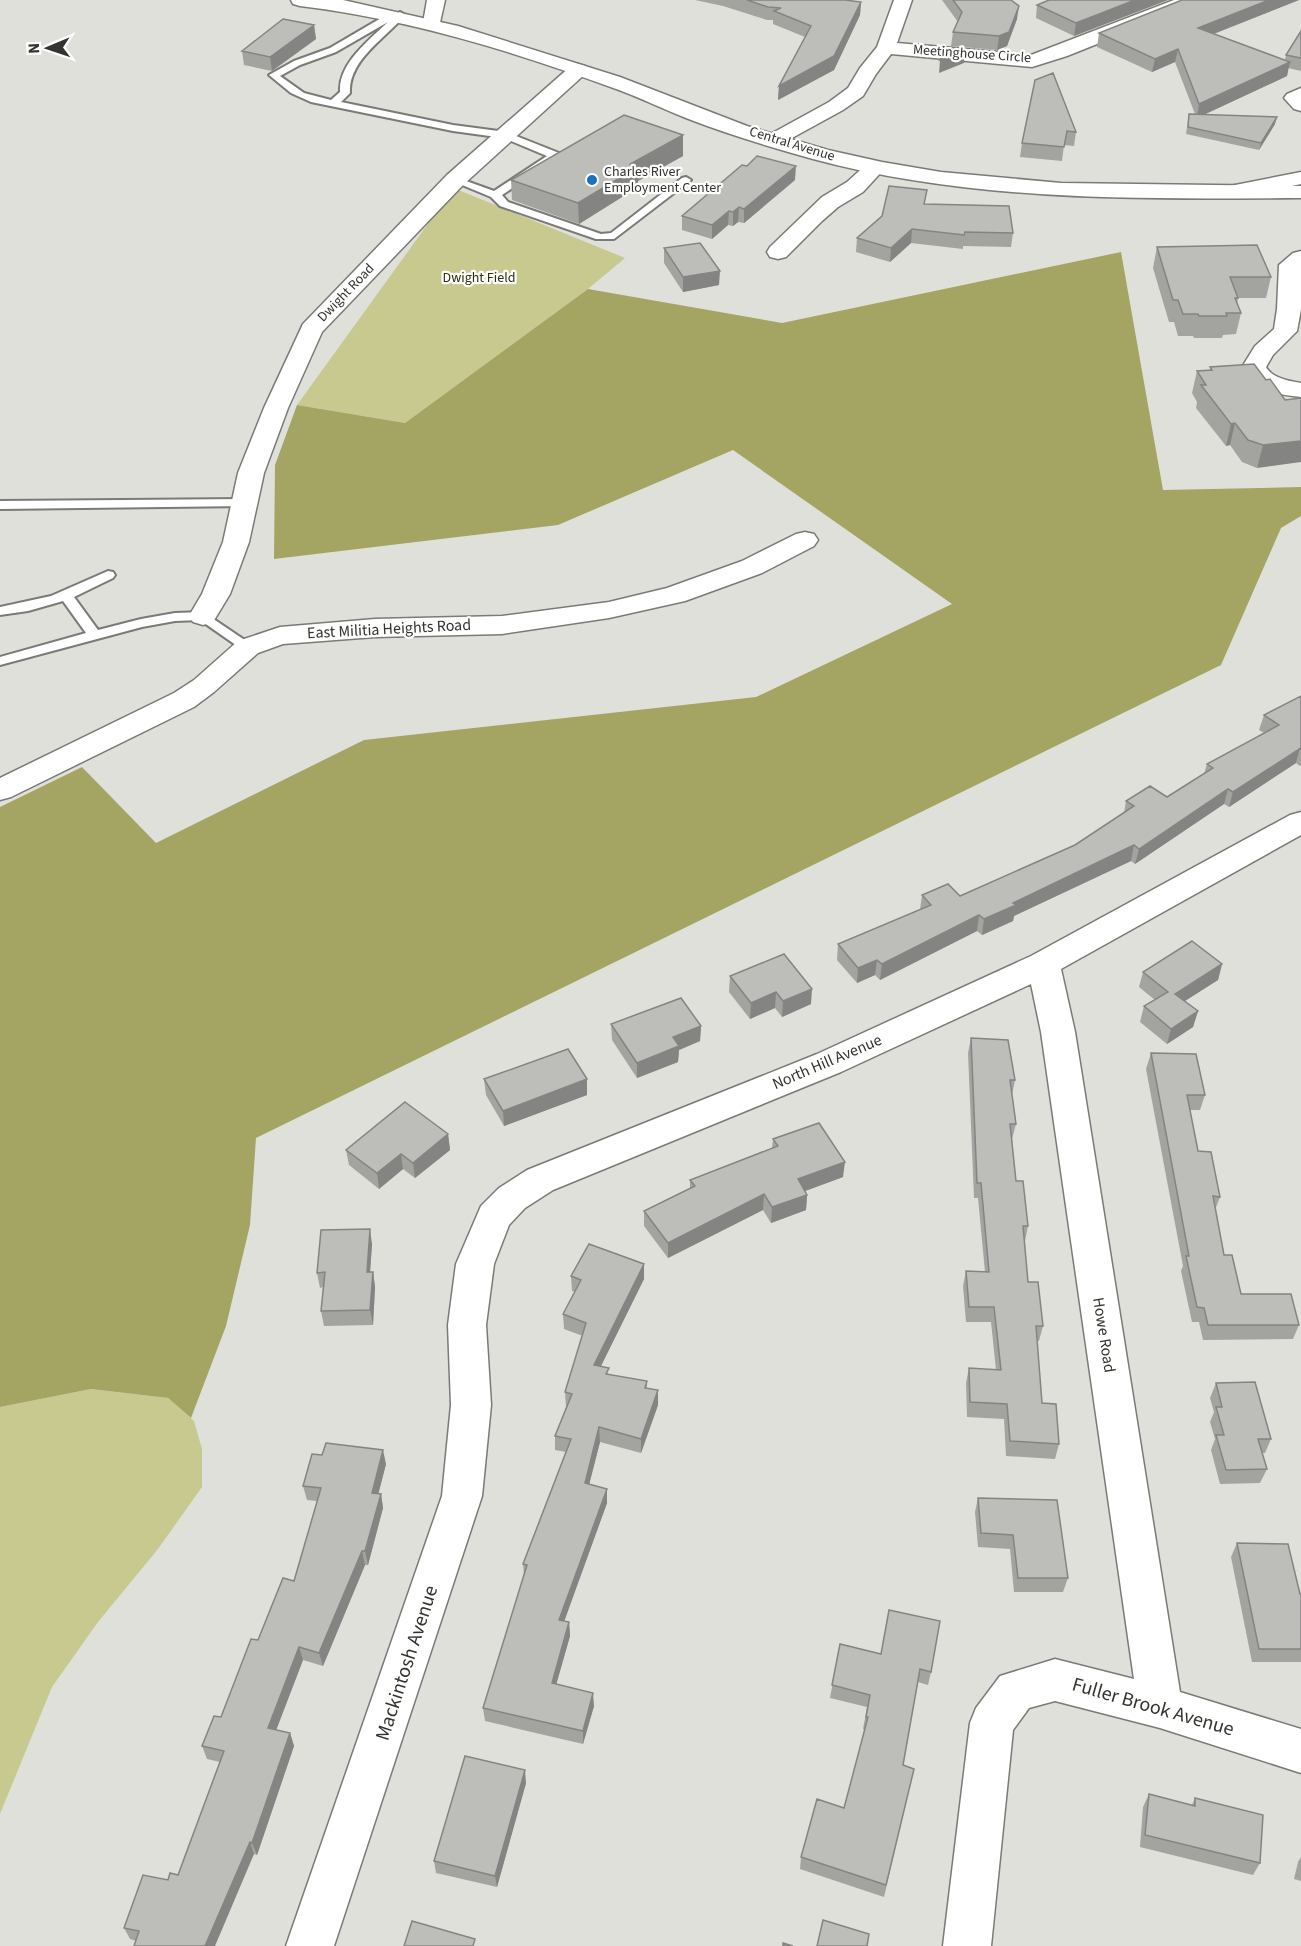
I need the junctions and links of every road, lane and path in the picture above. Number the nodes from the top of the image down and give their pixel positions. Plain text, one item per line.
1 (300, 0) edge
2 (436, 0) edge
3 (903, 0) edge
4 (1190, 0) edge
5 (397, 15) junction
6 (432, 23) junction
7 (886, 48) junction
8 (578, 70) junction
9 (1301, 94) edge
10 (333, 103) junction
11 (1301, 105) edge
12 (506, 135) junction
13 (774, 140) junction
14 (875, 167) junction
15 (1301, 178) edge
16 (455, 180) junction
17 (686, 180) dead end
18 (1233, 192) junction
19 (1301, 192) edge
20 (495, 195) junction
21 (778, 252) dead end
22 (1301, 258) edge
23 (1301, 390) edge
24 (244, 503) junction
25 (0, 506) edge
26 (805, 540) dead end
27 (108, 575) dead end
28 (66, 595) junction
29 (0, 611) edge
30 (203, 616) junction
31 (95, 636) junction
32 (248, 646) junction
33 (0, 661) edge
34 (0, 790) edge
35 (1301, 822) edge
36 (1042, 964) junction
37 (469, 1374) joint
38 (1160, 1707) junction
39 (1301, 1751) edge
40 (310, 1946) edge
41 (967, 1946) edge

1 - 5 street, Central Avenue
2 - 6 street
3 - 7 street, Meetinghouse Circle
4 - 7 street, Meetinghouse Circle
5 - 6 street, Central Avenue
5 - 10 lane
5 - 10 lane
6 - 8 street, Central Avenue
7 - 13 street, Meetinghouse Circle
8 - 12 street, Dwight Road
8 - 13 street, Central Avenue
9 - 11 street
10 - 12 lane
12 - 16 street, Dwight Road
12 - 20 lane
13 - 14 street, Central Avenue
14 - 18 street, Central Avenue
14 - 21 street
15 - 18 street
16 - 20 lane
16 - 24 street, Dwight Road
17 - 20 lane
18 - 19 street, Central Avenue
22 - 23 street
24 - 25 lane
24 - 30 street, Dwight Road
26 - 32 street, East Militia Heights Road
27 - 28 lane
28 - 29 lane
28 - 31 lane
30 - 31 lane
30 - 32 lane
31 - 33 lane
32 - 34 street, East Militia Heights Road
35 - 36 street, North Hill Avenue
36 - 37 street, North Hill Avenue
36 - 38 street, Howe Road
37 - 40 street, Mackintosh Avenue
38 - 39 street, Fuller Brook Avenue
38 - 41 street, Fuller Brook Avenue

